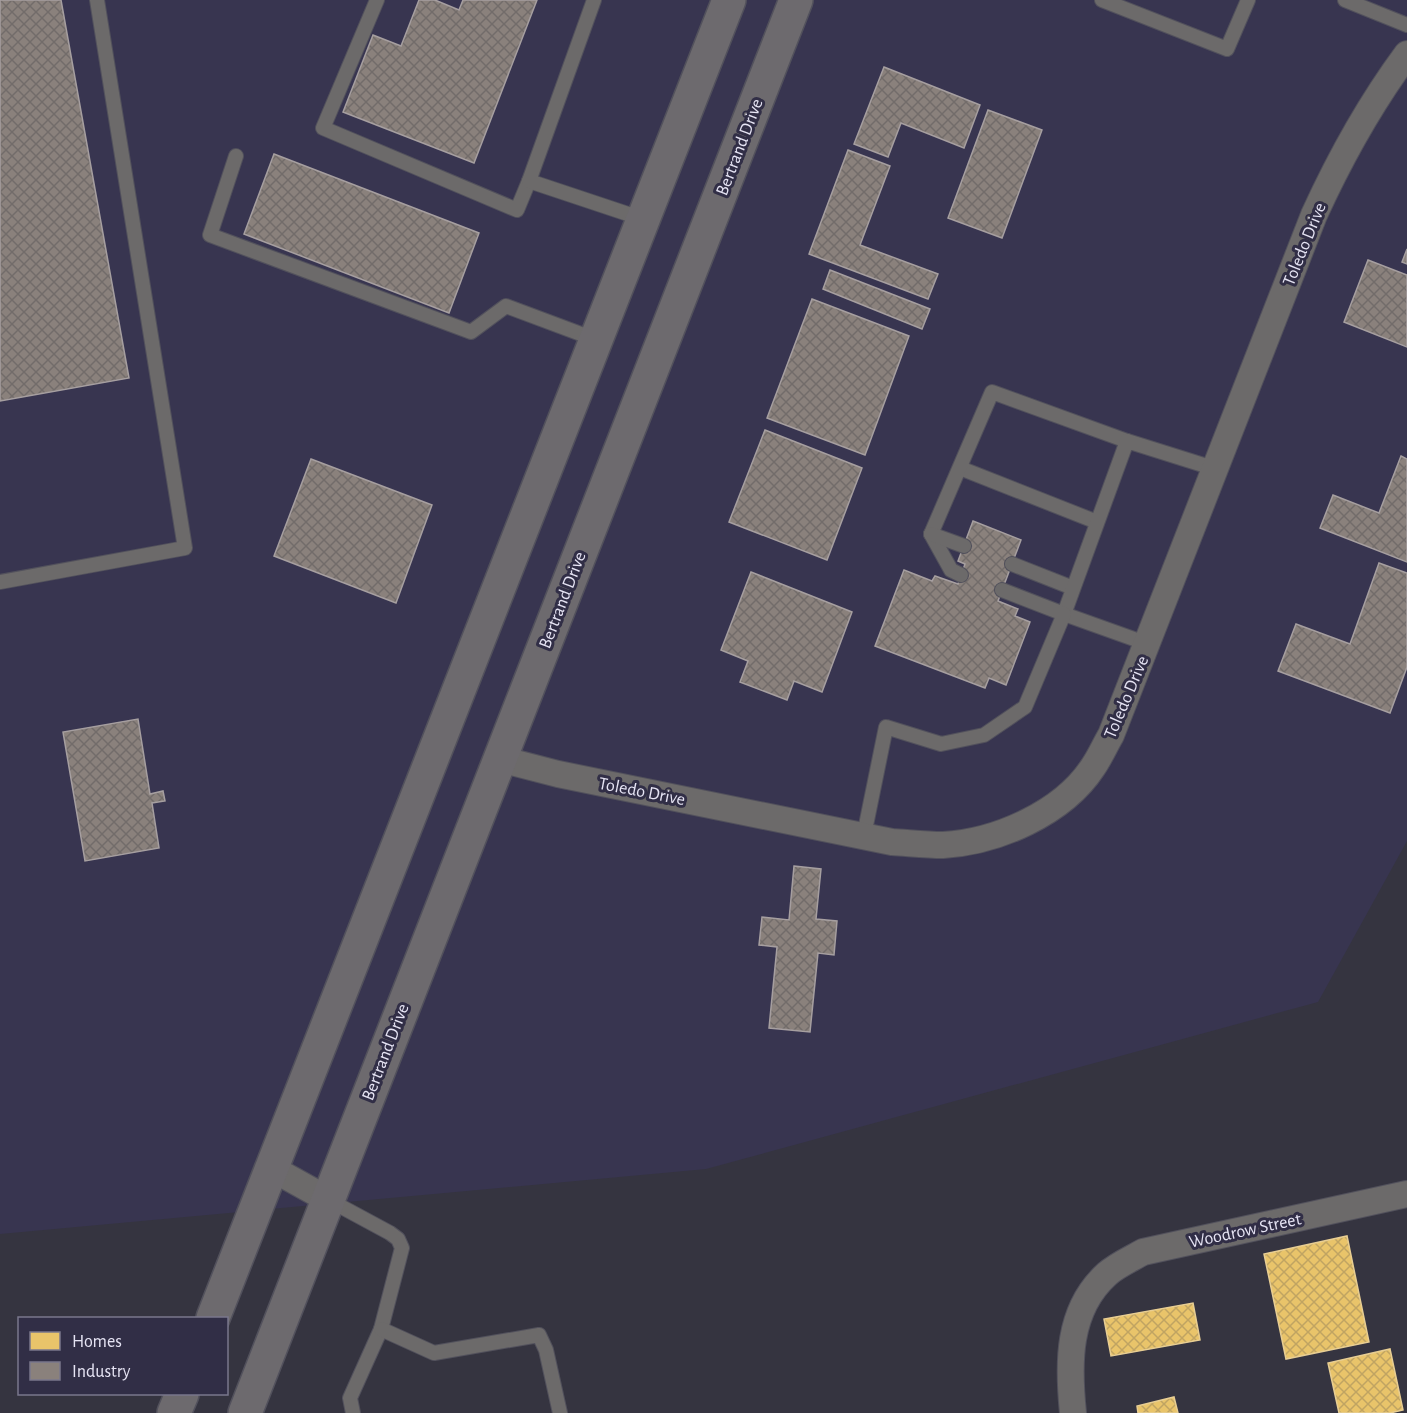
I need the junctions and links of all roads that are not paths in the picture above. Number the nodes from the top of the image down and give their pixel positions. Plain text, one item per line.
1 (97, 0) edge
2 (376, 0) edge
3 (594, 0) edge
4 (729, 0) edge
5 (796, 0) edge
6 (1102, 0) edge
7 (1248, 0) edge
8 (1345, 0) edge
9 (1407, 25) edge
10 (1407, 54) edge
11 (236, 156) dead end
12 (528, 181) junction
13 (645, 220) junction
14 (597, 340) junction
15 (1127, 441) junction
16 (960, 468) junction
17 (1216, 469) junction
18 (1097, 522) junction
19 (931, 534) junction
20 (964, 546) dead end
21 (1012, 564) dead end
22 (961, 574) dead end
23 (0, 582) edge
24 (1073, 588) junction
25 (1002, 590) dead end
26 (1064, 614) junction
27 (1148, 644) junction
28 (500, 759) junction
29 (864, 835) junction
30 (273, 1169) junction
31 (327, 1200) junction
32 (1406, 1200) edge
33 (213, 1317) edge
34 (381, 1329) junction
35 (182, 1395) edge
36 (174, 1413) edge
37 (245, 1413) edge
38 (353, 1413) edge
39 (560, 1413) edge
40 (1073, 1413) edge

1 - 23 lane
2 - 12 lane
3 - 12 lane
4 - 13 main road
5 - 28 main road, Bertrand Drive
6 - 7 lane
8 - 9 lane
10 - 17 street, Toledo Drive
11 - 14 lane
12 - 13 lane
13 - 14 main road
14 - 30 main road
15 - 16 lane
15 - 17 lane
15 - 18 lane
16 - 18 lane
16 - 19 lane
17 - 27 street, Toledo Drive
18 - 24 lane
19 - 20 lane
19 - 22 lane
21 - 24 lane
24 - 26 lane
25 - 26 lane
26 - 27 lane
26 - 29 lane
27 - 29 street, Toledo Drive
28 - 29 street, Toledo Drive
28 - 31 main road, Bertrand Drive
30 - 31 street
30 - 33 main road
31 - 34 lane
31 - 37 main road, Bertrand Drive
32 - 40 street, Woodrow Street
34 - 38 lane
34 - 39 lane
35 - 36 main road

